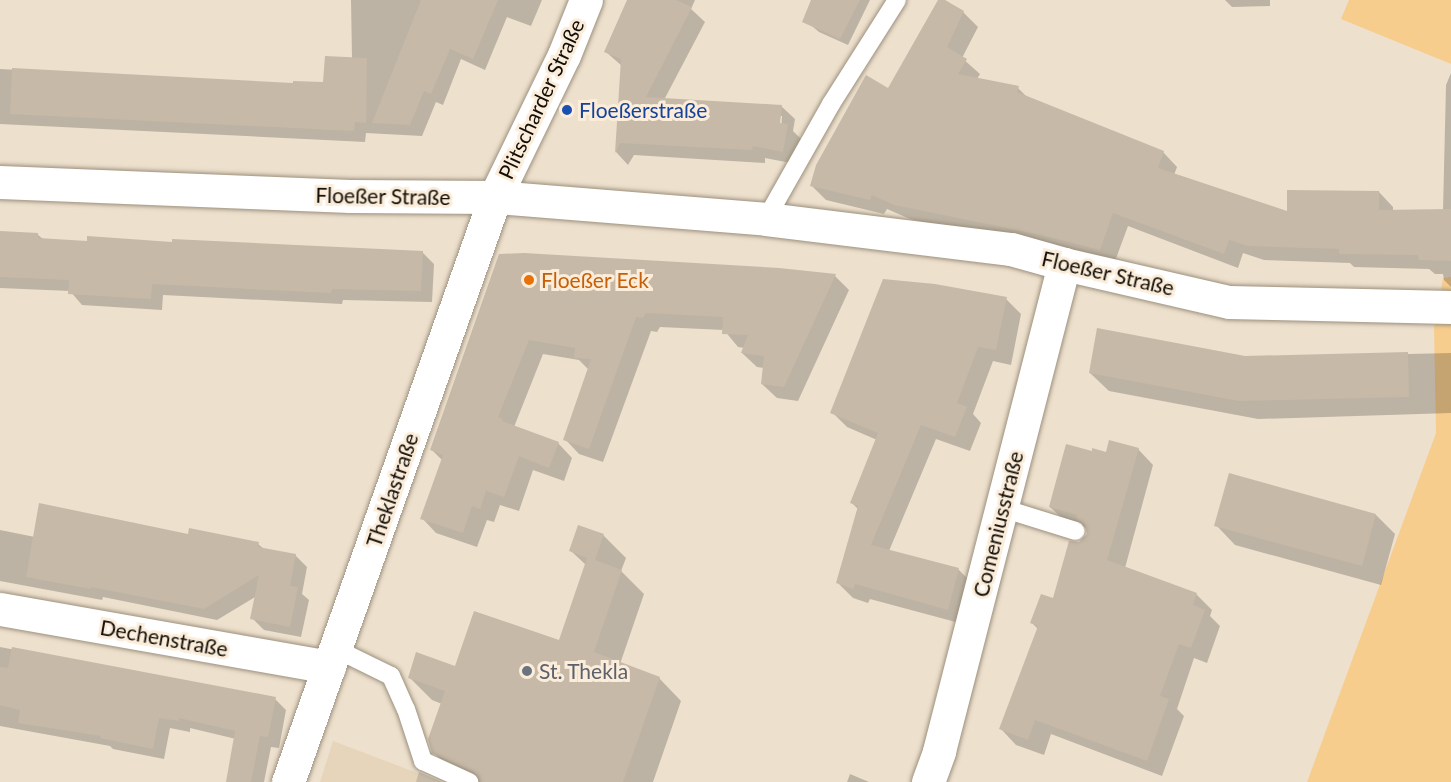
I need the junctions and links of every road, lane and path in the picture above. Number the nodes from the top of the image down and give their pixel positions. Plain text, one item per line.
1 (586, 0) edge
2 (897, 0) edge
3 (0, 182) edge
4 (495, 197) junction
5 (766, 219) junction
6 (1064, 264) junction
7 (1451, 307) edge
8 (1002, 508) junction
9 (1076, 531) dead end
10 (0, 609) edge
11 (332, 658) junction
12 (288, 782) edge
13 (469, 782) edge
14 (928, 782) edge

1 - 4 street, Plitscharder Straße
2 - 5 lane
3 - 4 street, Floeßer Straße
4 - 5 street, Floeßer Straße
4 - 11 street, Theklastraße
5 - 6 street, Floeßer Straße
6 - 7 street, Floeßer Straße
6 - 8 street, Comeniusstraße
8 - 9 lane
8 - 14 street, Comeniusstraße
10 - 11 street, Dechenstraße
11 - 12 street, Theklastraße
11 - 13 lane

